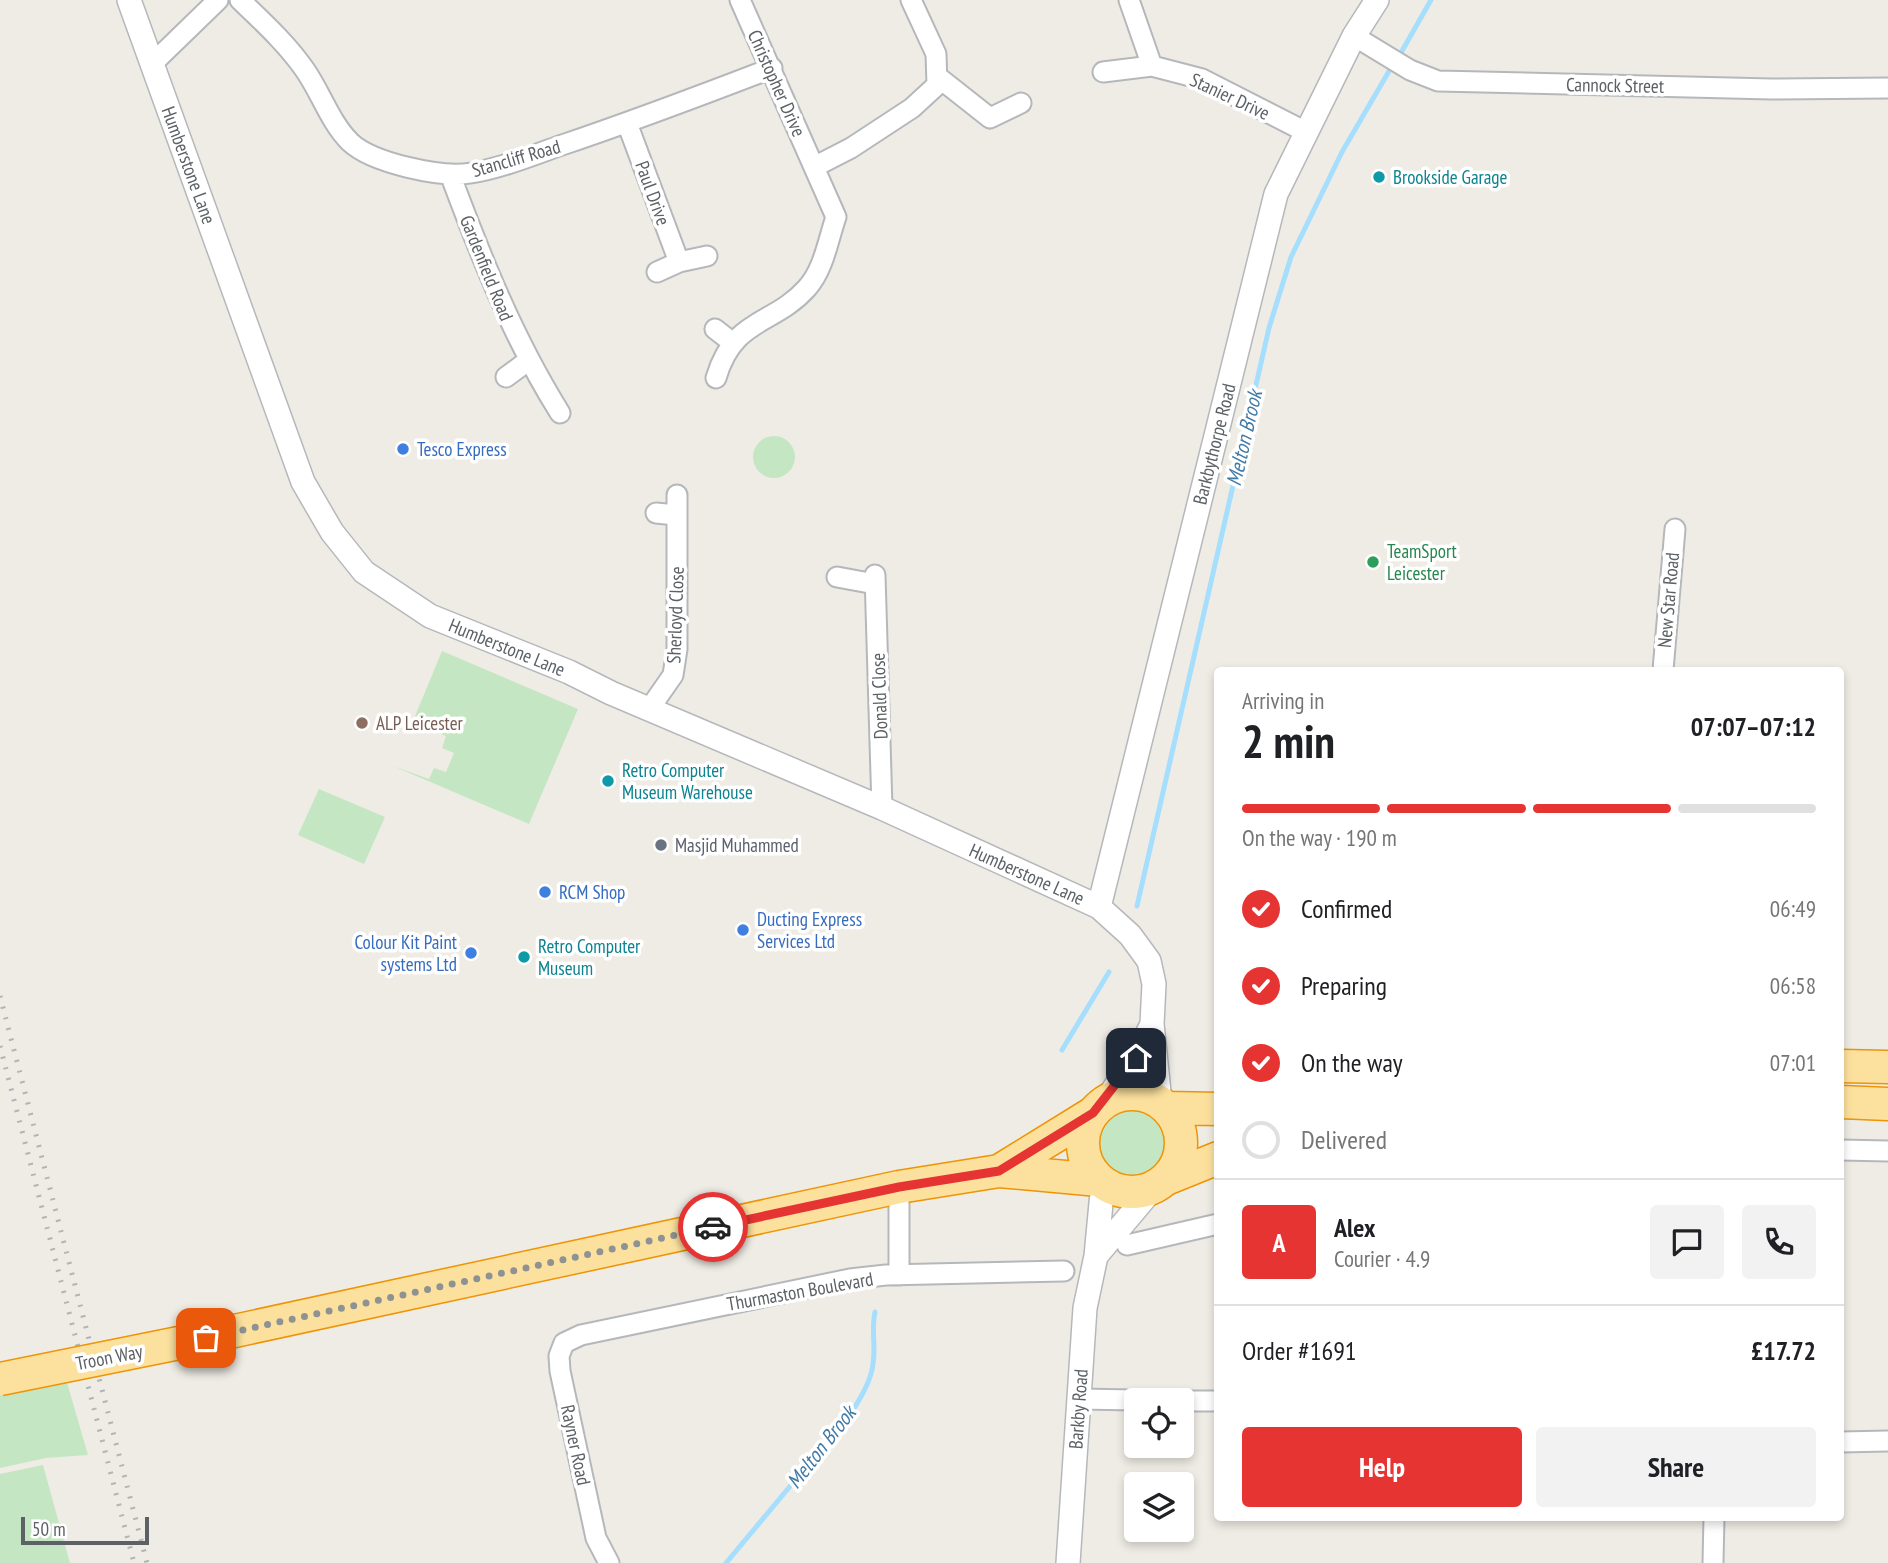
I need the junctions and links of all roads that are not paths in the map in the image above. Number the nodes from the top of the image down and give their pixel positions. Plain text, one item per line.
1 (129, 0) edge
2 (218, 0) edge
3 (240, 0) edge
4 (740, 0) edge
5 (911, 0) edge
6 (1129, 0) edge
7 (1377, 0) edge
8 (1354, 36) junction
9 (152, 64) junction
10 (1152, 66) junction
11 (772, 68) junction
12 (1103, 72) dead end
13 (938, 77) junction
14 (1888, 88) edge
15 (1021, 103) dead end
16 (627, 123) junction
17 (1306, 132) junction
18 (814, 167) junction
19 (450, 174) junction
20 (707, 256) dead end
21 (679, 262) junction
22 (657, 272) dead end
23 (715, 329) dead end
24 (733, 343) junction
25 (529, 360) junction
26 (506, 377) dead end
27 (716, 378) dead end
28 (561, 414) dead end
29 (656, 513) dead end
30 (1675, 529) dead end
31 (837, 577) dead end
32 (1663, 667) edge
33 (650, 708) junction
34 (882, 808) junction
35 (1099, 906) junction
36 (1152, 1024) junction
37 (1844, 1066) edge
38 (1888, 1067) edge
39 (1844, 1102) edge
40 (1888, 1104) edge
41 (1164, 1105) junction
42 (1098, 1108) junction
43 (1214, 1109) edge
44 (1844, 1150) edge
45 (1888, 1150) edge
46 (1214, 1160) edge
47 (999, 1171) junction
48 (1101, 1181) junction
49 (1160, 1183) junction
50 (899, 1187) junction
51 (1214, 1225) edge
52 (1127, 1245) dead end
53 (1096, 1256) junction
54 (1064, 1271) dead end
55 (900, 1275) junction
56 (581, 1335) joint
57 (0, 1380) edge
58 (1079, 1399) junction
59 (1124, 1400) edge
60 (1194, 1401) edge
61 (1214, 1401) edge
62 (1888, 1441) edge
63 (1844, 1442) edge
64 (1714, 1521) edge
65 (608, 1563) edge
66 (1068, 1563) edge
67 (1713, 1563) edge

1 - 9 street, Humberstone Lane
2 - 9 street
3 - 19 street, Stancliff Road
4 - 11 street, Christopher Drive
5 - 13 street
6 - 10 street
7 - 8 street, Barkbythorpe Road
8 - 14 street, Cannock Street
8 - 17 street, Barkbythorpe Road
9 - 33 street, Humberstone Lane
10 - 12 street, Stanier Drive
10 - 17 street, Stanier Drive
11 - 16 street, Stancliff Road
11 - 18 street, Christopher Drive
13 - 15 street
13 - 18 street
16 - 19 street, Stancliff Road
16 - 21 street, Paul Drive
17 - 35 street, Barkbythorpe Road
18 - 24 street, Christopher Drive
19 - 25 street, Gardenfield Road
20 - 21 street
21 - 22 street
23 - 24 street
24 - 27 street, Christopher Drive
25 - 26 street
25 - 28 street, Gardenfield Road
29 - 33 street, Sherloyd Close
30 - 32 street, New Star Road
31 - 34 street, Donald Close
33 - 34 street, Humberstone Lane
34 - 35 street, Humberstone Lane
35 - 36 street, Humberstone Lane
36 - 41 street, Humberstone Lane
36 - 42 street, Humberstone Lane
37 - 38 highway
39 - 40 highway
41 - 42 highway
41 - 43 highway
41 - 49 highway
42 - 47 highway, Troon Way
42 - 48 highway
44 - 45 street
46 - 49 highway
47 - 48 highway, Troon Way
47 - 50 highway, Troon Way
48 - 49 highway
48 - 53 street, Barkby Road
49 - 53 street, Barkby Road
50 - 55 street
50 - 57 highway, Troon Way, bridge
51 - 52 street
53 - 58 street, Barkby Road
54 - 55 street, Thurmaston Boulevard
55 - 56 street, Thurmaston Boulevard
56 - 65 street, Rayner Road
58 - 59 street
58 - 66 street, Barkby Road
60 - 61 street
62 - 63 street
64 - 67 street

